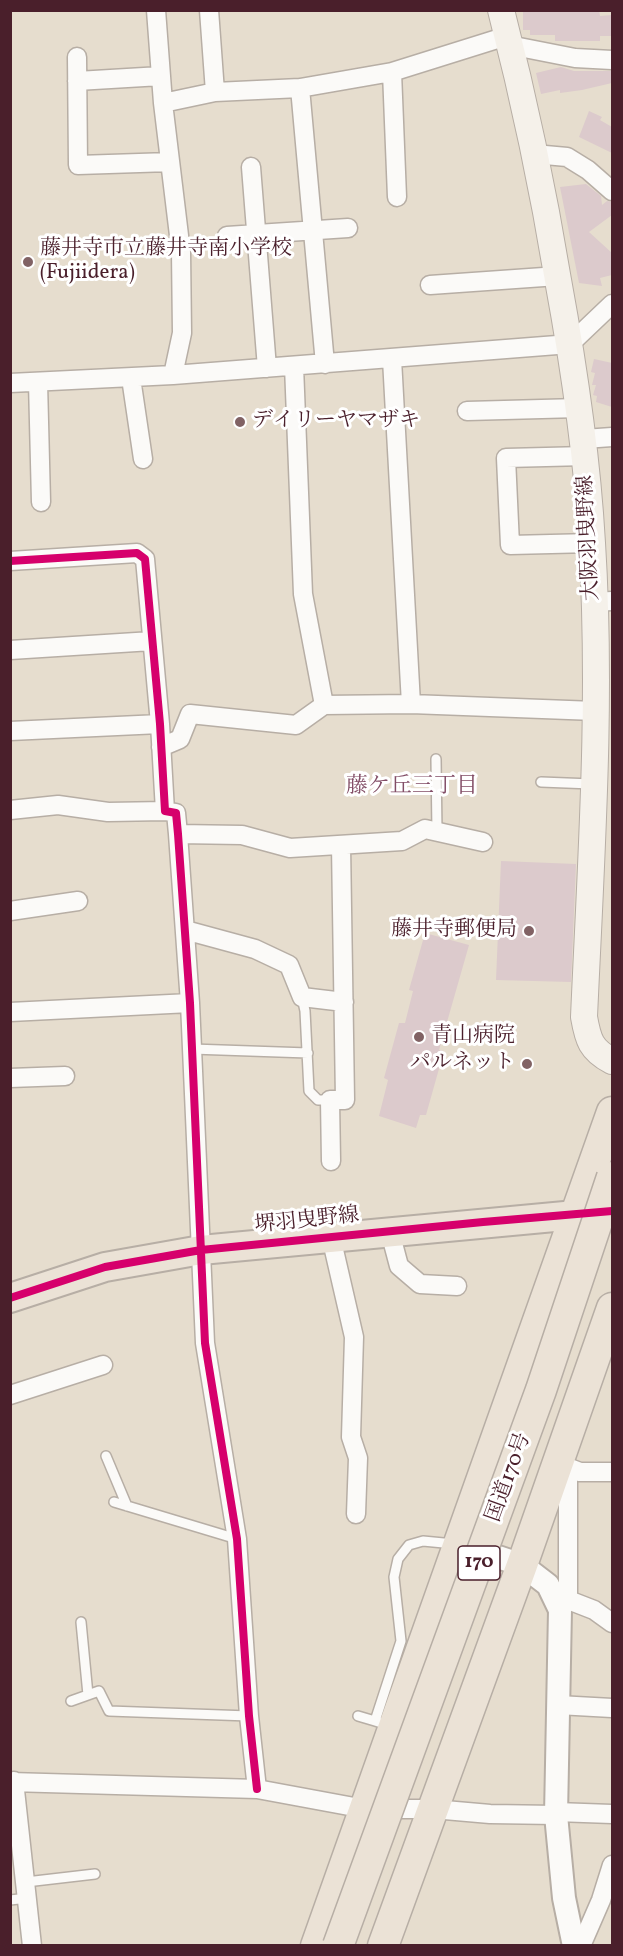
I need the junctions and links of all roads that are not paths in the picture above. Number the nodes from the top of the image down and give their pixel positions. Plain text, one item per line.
1 (156, 10) edge
2 (209, 10) edge
3 (501, 10) edge
4 (508, 40) junction
5 (77, 57) dead end
6 (612, 60) edge
7 (392, 72) junction
8 (161, 76) junction
9 (77, 81) junction
10 (300, 88) junction
11 (215, 92) junction
12 (163, 103) junction
13 (534, 154) junction
14 (170, 162) junction
15 (251, 167) dead end
16 (612, 191) edge
17 (397, 197) dead end
18 (348, 228) dead end
19 (313, 231) junction
20 (258, 234) junction
21 (227, 236) dead end
22 (558, 276) junction
23 (430, 285) dead end
24 (611, 310) edge
25 (570, 344) junction
26 (392, 359) junction
27 (325, 364) junction
28 (294, 366) junction
29 (267, 368) junction
30 (173, 375) junction
31 (131, 378) junction
32 (38, 382) junction
33 (10, 383) edge
34 (579, 408) junction
35 (467, 411) dead end
36 (612, 437) edge
37 (585, 448) junction
38 (143, 459) dead end
39 (41, 502) dead end
40 (592, 543) junction
41 (10, 561) edge
42 (603, 602) edge
43 (152, 641) junction
44 (10, 650) edge
45 (411, 704) junction
46 (324, 705) junction
47 (595, 711) junction
48 (160, 724) junction
49 (10, 731) edge
50 (161, 747) junction
51 (436, 759) dead end
52 (541, 782) dead end
53 (594, 784) junction
54 (10, 810) edge
55 (165, 811) junction
56 (437, 832) junction
57 (178, 834) junction
58 (483, 842) dead end
59 (341, 845) junction
60 (78, 901) dead end
61 (10, 911) edge
62 (185, 930) junction
63 (302, 997) junction
64 (344, 1002) junction
65 (190, 1004) junction
66 (10, 1012) edge
67 (192, 1049) junction
68 (308, 1053) junction
69 (612, 1061) edge
70 (64, 1076) dead end
71 (10, 1078) edge
72 (330, 1100) junction
73 (612, 1112) edge
74 (331, 1161) dead end
75 (612, 1177) edge
76 (612, 1211) edge
77 (578, 1214) junction
78 (390, 1232) junction
79 (612, 1233) edge
80 (331, 1237) junction
81 (201, 1251) junction
82 (457, 1286) dead end
83 (10, 1298) edge
84 (612, 1308) edge
85 (103, 1365) dead end
86 (10, 1395) edge
87 (106, 1456) dead end
88 (563, 1466) junction
89 (612, 1472) edge
90 (114, 1502) dead end
91 (127, 1506) junction
92 (357, 1514) dead end
93 (237, 1539) junction
94 (460, 1544) junction
95 (522, 1565) junction
96 (561, 1598) junction
97 (81, 1622) dead end
98 (612, 1623) edge
99 (88, 1695) junction
100 (72, 1701) dead end
101 (558, 1705) junction
102 (612, 1708) edge
103 (249, 1716) junction
104 (357, 1716) dead end
105 (385, 1724) junction
106 (12, 1781) edge
107 (257, 1789) junction
108 (365, 1809) junction
109 (433, 1809) junction
110 (556, 1814) junction
111 (612, 1814) edge
112 (612, 1865) edge
113 (95, 1874) dead end
114 (22, 1893) edge
115 (32, 1946) edge
116 (316, 1946) edge
117 (338, 1946) edge
118 (359, 1946) edge
119 (382, 1946) edge
120 (574, 1946) edge
121 (581, 1946) edge

1 - 8 street
2 - 11 street
3 - 4 main road, 大阪羽曳野線
4 - 6 street
4 - 7 street
4 - 13 main road, 大阪羽曳野線
5 - 9 street
7 - 10 street
7 - 17 street
8 - 9 street
8 - 12 street
9 - 14 street
10 - 11 street
10 - 19 street
11 - 12 street
12 - 14 street
13 - 16 street
13 - 22 main road, 大阪羽曳野線
14 - 30 street
15 - 20 street
18 - 19 street
19 - 20 street
19 - 27 street
20 - 21 street
20 - 29 street
22 - 23 street
22 - 25 main road, 大阪羽曳野線
24 - 25 street
25 - 26 street
25 - 34 main road, 大阪羽曳野線
26 - 27 street
26 - 45 street
27 - 28 street
28 - 29 street
28 - 46 street
29 - 30 street
30 - 31 street
31 - 32 street
31 - 38 street
32 - 33 street
32 - 39 street
34 - 35 street
34 - 37 main road, 大阪羽曳野線
36 - 37 street
37 - 40 main road, 大阪羽曳野線
37 - 40 street
40 - 42 main road, 大阪羽曳野線
41 - 43 street
42 - 47 main road, 大阪羽曳野線
43 - 44 street
43 - 48 street
45 - 46 street
45 - 47 street
46 - 50 street
47 - 53 main road, 大阪羽曳野線
48 - 49 street
48 - 50 street
50 - 55 street
51 - 56 lane
52 - 53 lane
53 - 69 main road, 大阪羽曳野線
54 - 55 street
55 - 57 street
56 - 58 street
56 - 59 street
57 - 59 street
57 - 62 street
59 - 64 street
60 - 61 street
62 - 63 street
62 - 65 street
63 - 64 street
63 - 68 lane
64 - 72 street
65 - 66 street
65 - 67 street
67 - 68 lane
67 - 81 street
68 - 72 lane
70 - 71 street
72 - 74 street
73 - 77 highway
75 - 117 highway, 国道170号 / 170, bridge
76 - 77 main road, 堺羽曳野線
77 - 78 main road, 堺羽曳野線
77 - 94 highway
78 - 80 main road, 堺羽曳野線
78 - 82 street
79 - 118 highway, 国道170号 / 170
80 - 81 main road, 堺羽曳野線
80 - 92 street
81 - 83 main road, 堺羽曳野線
81 - 93 street
84 - 88 highway
85 - 86 street
87 - 91 lane
88 - 89 street
88 - 95 highway
88 - 96 street
90 - 91 lane
91 - 93 lane
93 - 103 street
94 - 95 street
94 - 105 highway
94 - 105 lane
95 - 96 street
95 - 109 highway
96 - 98 street
96 - 101 street
97 - 99 lane
99 - 100 lane
99 - 103 lane
101 - 102 street
101 - 110 street
103 - 107 street
104 - 105 lane
105 - 108 highway
106 - 107 street
106 - 114 street
107 - 108 street
108 - 109 street
108 - 116 highway
109 - 110 street
109 - 119 highway
110 - 111 street
110 - 120 street
112 - 121 street
113 - 114 lane
114 - 115 street

